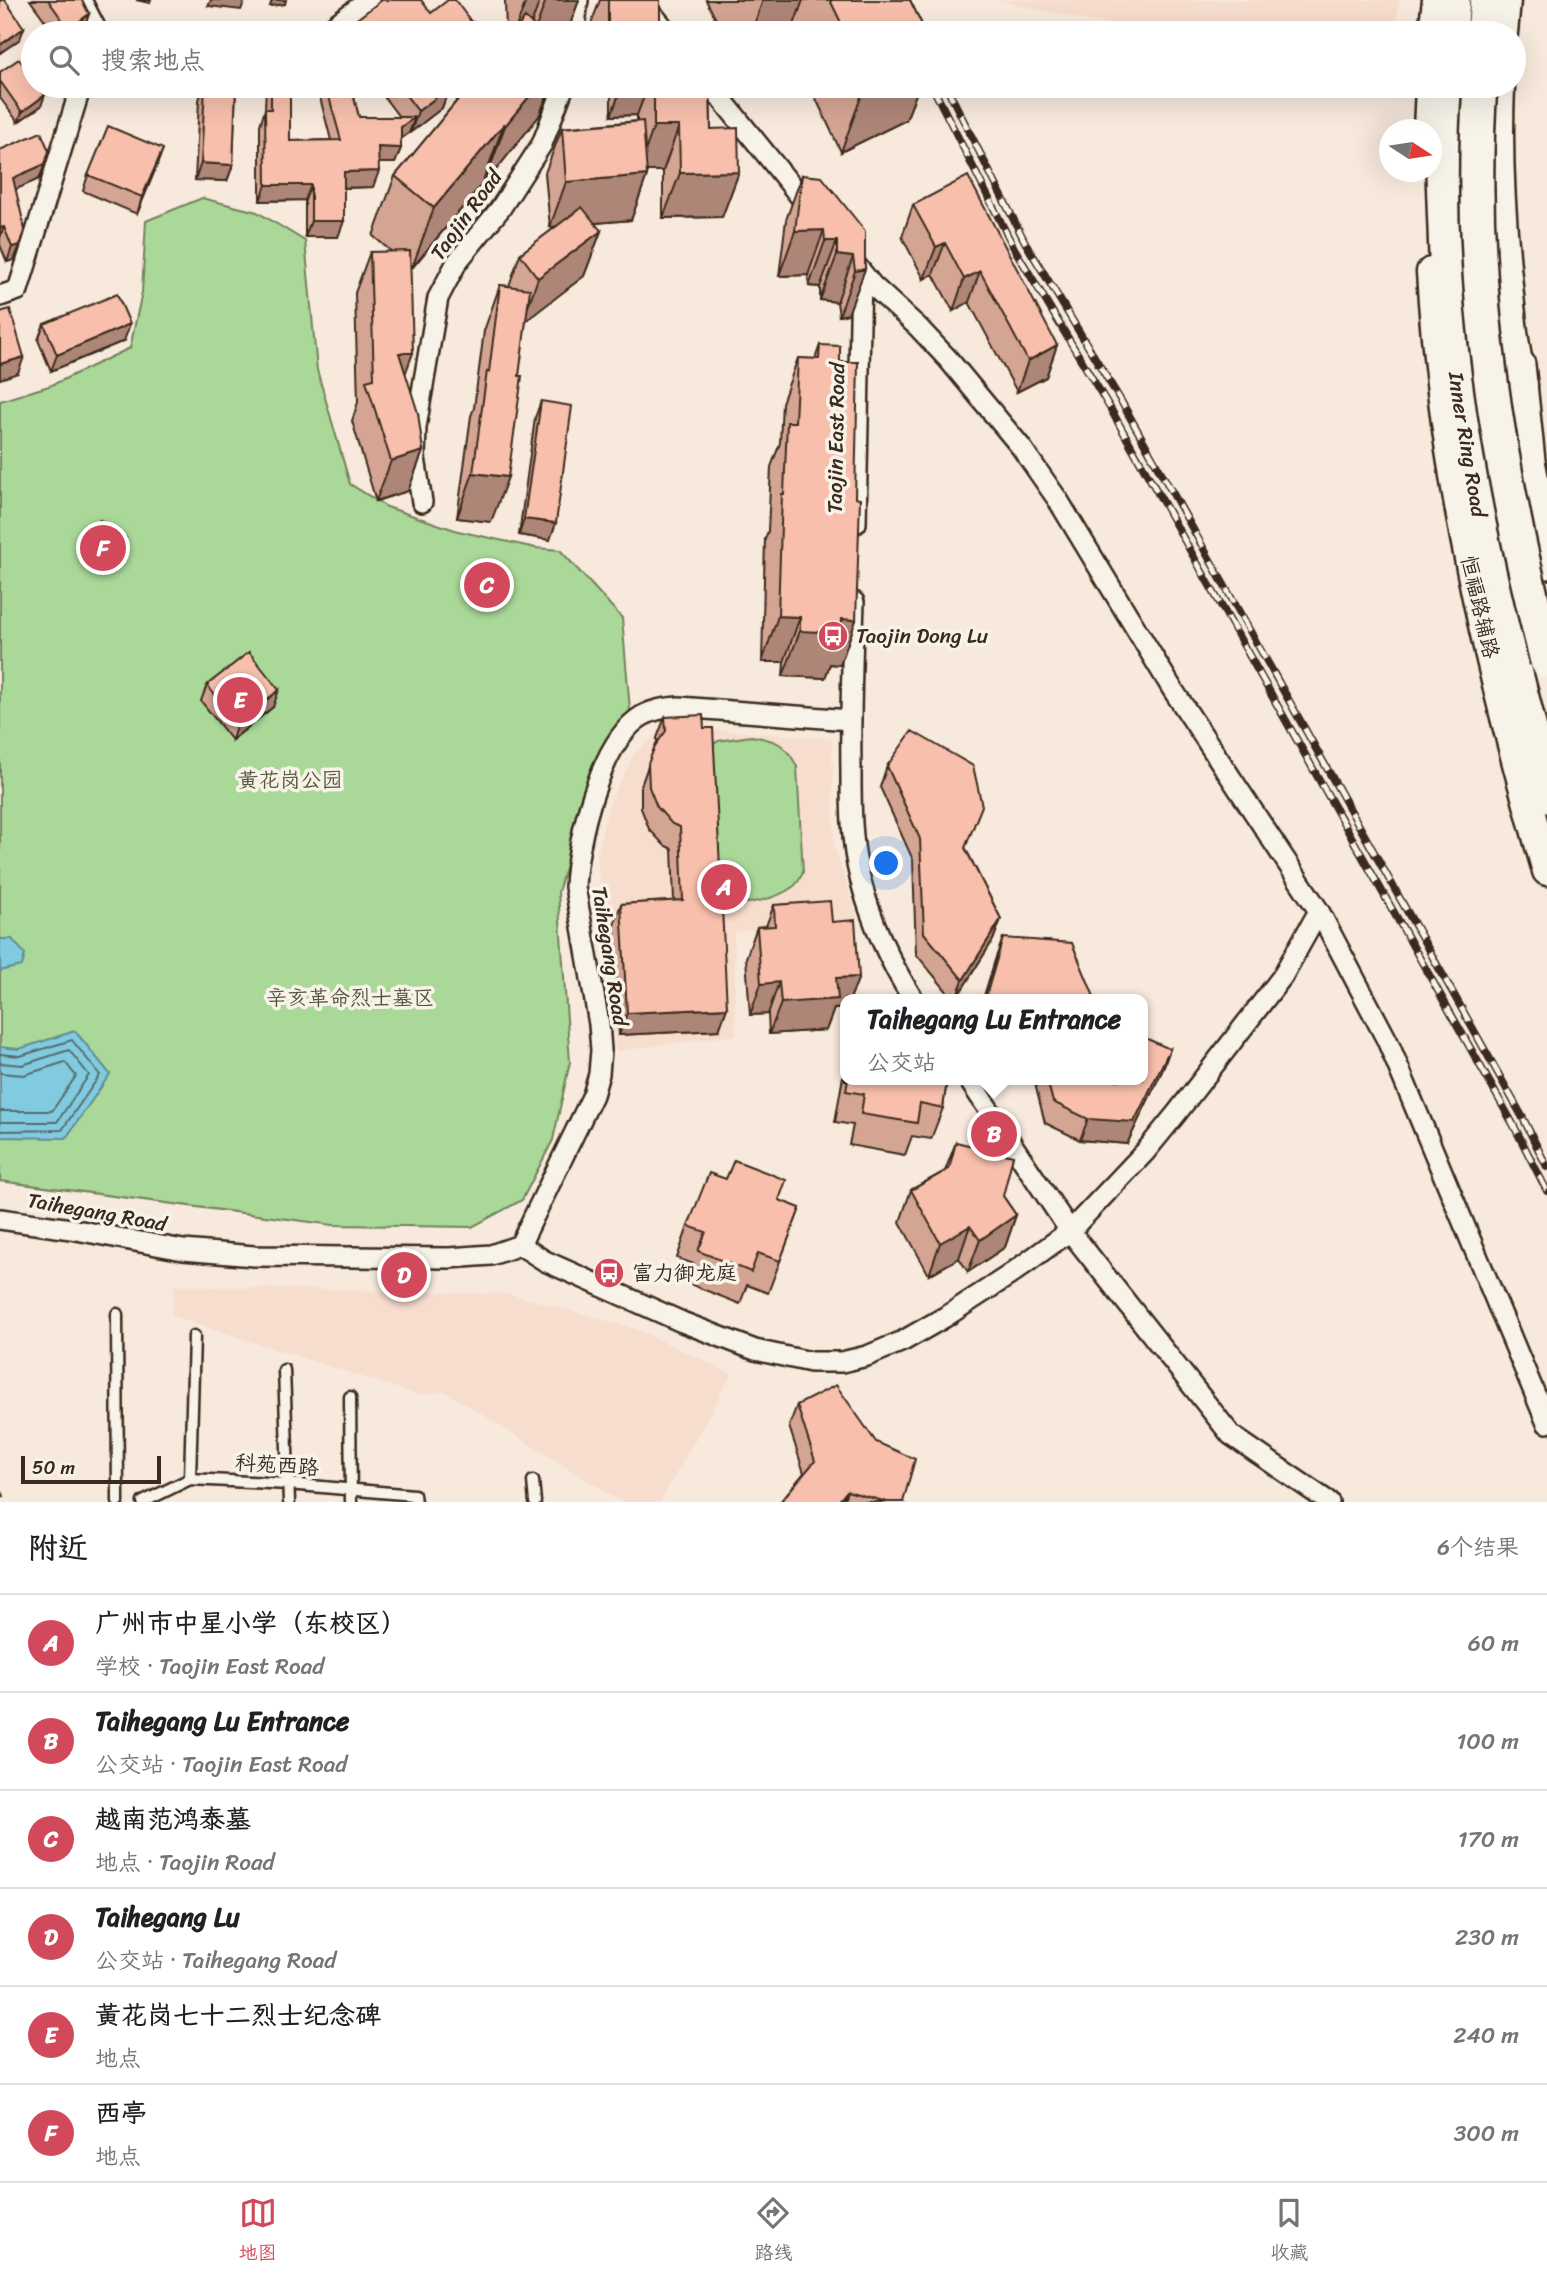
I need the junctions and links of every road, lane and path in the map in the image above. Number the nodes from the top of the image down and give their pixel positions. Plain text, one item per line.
1 (81, 0) edge
2 (369, 0) edge
3 (578, 0) edge
4 (641, 0) edge
5 (1437, 0) edge
6 (1453, 0) edge
7 (1487, 0) edge
8 (1506, 0) edge
9 (92, 21) edge
10 (340, 21) edge
11 (575, 21) edge
12 (658, 21) edge
13 (1434, 21) edge
14 (1451, 21) edge
15 (1485, 21) edge
16 (1504, 21) edge
17 (77, 98) edge
18 (559, 98) edge
19 (720, 98) edge
20 (1429, 98) edge
21 (1446, 98) edge
22 (1480, 98) edge
23 (1500, 98) edge
24 (1428, 119) edge
25 (1428, 182) edge
26 (819, 220) edge
27 (836, 241) edge
28 (861, 272) junction
29 (0, 296) edge
30 (1518, 365) junction
31 (1547, 486) edge
32 (422, 502) dead end
33 (856, 543) edge
34 (1547, 562) edge
35 (855, 584) edge
36 (1547, 661) edge
37 (850, 720) junction
38 (1547, 796) edge
39 (1547, 871) edge
40 (1319, 911) junction
41 (910, 994) edge
42 (972, 1085) edge
43 (0, 1219) edge
44 (1070, 1231) junction
45 (520, 1245) junction
46 (117, 1314) dead end
47 (194, 1336) dead end
48 (284, 1370) dead end
49 (350, 1397) dead end
50 (1547, 1423) edge
51 (190, 1479) junction
52 (533, 1481) dead end
53 (288, 1484) junction
54 (351, 1490) junction
55 (414, 1499) edge
56 (118, 1502) edge
57 (143, 1502) edge
58 (289, 1502) edge
59 (351, 1502) edge
60 (535, 1502) edge
61 (1329, 1502) edge

1 - 9 street
2 - 10 street
3 - 11 street
4 - 12 street
5 - 13 main road
6 - 14 highway
7 - 15 highway
8 - 16 main road
17 - 29 street
18 - 32 street, Taojin Road
19 - 26 street
20 - 24 main road
21 - 38 highway, Inner Ring Road
22 - 36 highway, Inner Ring Road, bridge
23 - 30 main road
25 - 39 main road, 恒福路辅路
27 - 28 street
28 - 33 street, Taojin East Road
28 - 40 street
30 - 31 main road
30 - 34 highway
35 - 37 street
37 - 41 street
37 - 45 street, Taihegang Road
40 - 44 street
40 - 50 street
42 - 44 street
43 - 45 street, Taihegang Road
44 - 45 street
44 - 61 street
46 - 56 lane
47 - 51 lane
48 - 53 lane
49 - 54 lane
51 - 53 lane, 科苑西路
51 - 57 lane, 科苑西路
52 - 60 lane
53 - 54 lane, 科苑西路
53 - 58 lane
54 - 55 lane, 科苑西路
54 - 59 lane

